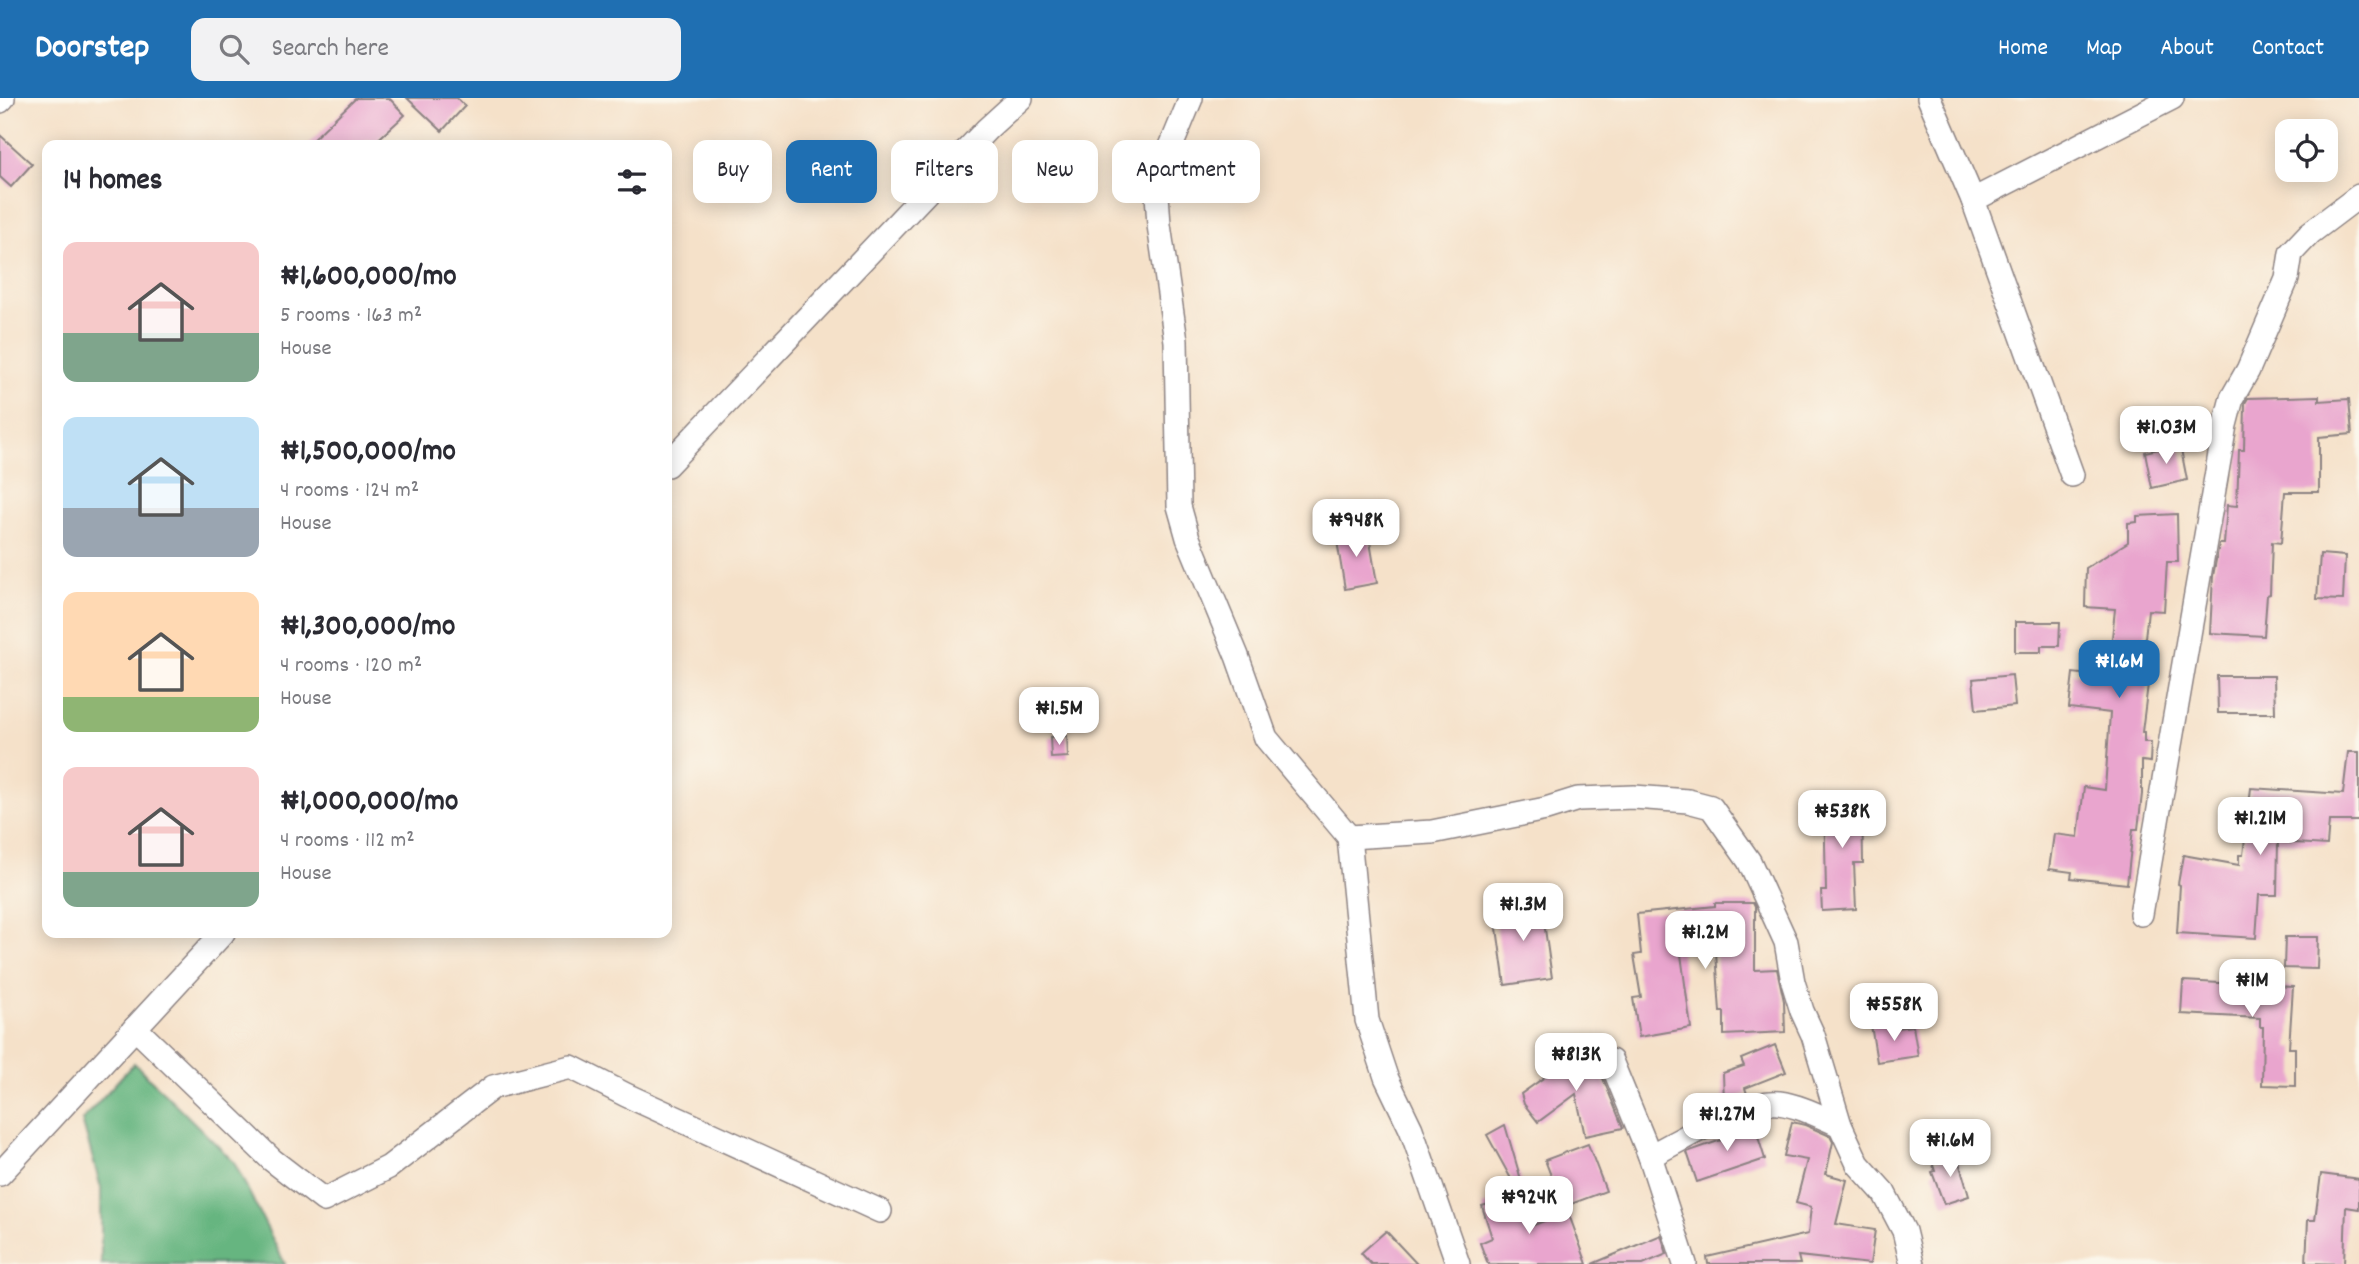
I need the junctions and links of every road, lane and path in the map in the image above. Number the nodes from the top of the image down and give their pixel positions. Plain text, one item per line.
1 (1021, 98) edge
2 (1191, 98) edge
3 (1929, 98) edge
4 (2172, 98) edge
5 (2359, 196) edge
6 (1973, 200) junction
7 (672, 460) edge
8 (2072, 475) dead end
9 (1349, 837) junction
10 (2141, 914) dead end
11 (218, 938) edge
12 (135, 1028) junction
13 (1611, 1061) dead end
14 (1840, 1125) junction
15 (1650, 1156) junction
16 (0, 1174) edge
17 (880, 1211) dead end
18 (1458, 1264) edge
19 (1685, 1264) edge
20 (1912, 1264) edge

1 - 7 street
2 - 9 street
3 - 6 street
4 - 6 street
5 - 10 street
6 - 8 street
9 - 14 street
9 - 18 street
11 - 12 street
12 - 16 street
12 - 17 street
13 - 15 street
14 - 15 street
14 - 20 street
15 - 19 street

